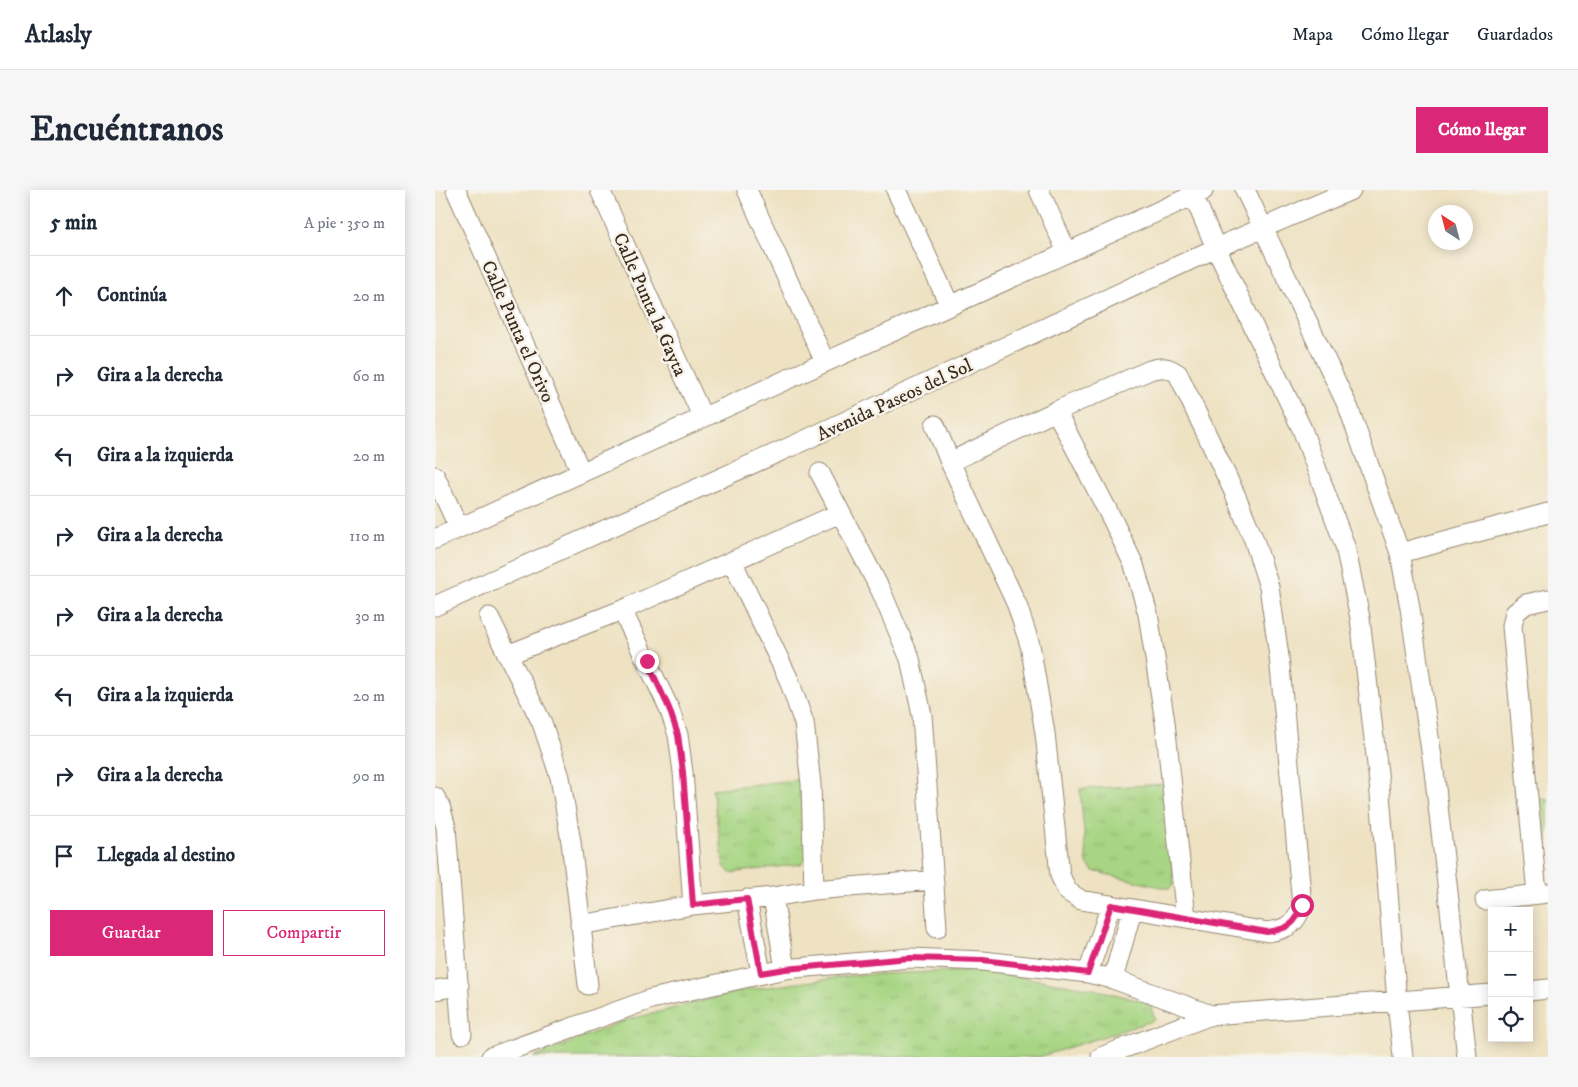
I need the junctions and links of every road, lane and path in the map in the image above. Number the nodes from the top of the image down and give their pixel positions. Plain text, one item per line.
1 (456, 190) edge
2 (600, 190) edge
3 (747, 190) edge
4 (896, 190) edge
5 (1039, 190) edge
6 (1245, 190) edge
7 (1351, 190) edge
8 (1196, 192) edge
9 (1262, 228) junction
10 (1216, 248) junction
11 (1067, 252) junction
12 (950, 306) junction
13 (825, 362) junction
14 (1057, 411) junction
15 (703, 418) junction
16 (935, 425) dead end
17 (949, 462) junction
18 (581, 472) junction
19 (820, 473) dead end
20 (435, 476) edge
21 (840, 513) junction
22 (1548, 513) edge
23 (459, 528) junction
24 (435, 539) edge
25 (1400, 553) junction
26 (732, 561) junction
27 (1548, 598) edge
28 (435, 606) edge
29 (622, 610) junction
30 (489, 617) dead end
31 (507, 655) junction
32 (435, 797) edge
33 (933, 880) junction
34 (814, 890) junction
35 (1543, 894) edge
36 (773, 896) junction
37 (747, 899) junction
38 (1485, 900) dead end
39 (693, 905) junction
40 (1111, 905) junction
41 (1132, 910) junction
42 (1186, 918) junction
43 (580, 925) junction
44 (937, 928) dead end
45 (785, 969) junction
46 (761, 973) junction
47 (1088, 973) junction
48 (1113, 979) junction
49 (588, 985) dead end
50 (459, 986) junction
51 (435, 990) edge
52 (1548, 990) edge
53 (1533, 991) edge
54 (1488, 994) edge
55 (1461, 997) junction
56 (1397, 1002) junction
57 (1211, 1015) junction
58 (462, 1034) dead end
59 (1144, 1049) edge
60 (1107, 1056) edge
61 (491, 1057) edge
62 (1403, 1057) edge
63 (1467, 1057) edge

1 - 18 street, Calle Punta el Orivo
2 - 15 street, Calle Punta la Gayta
3 - 13 street
4 - 12 street
5 - 11 street
6 - 9 street
7 - 9 street, Avenida Paseos del Sol
8 - 10 street
8 - 11 street
9 - 10 street, Avenida Paseos del Sol
9 - 25 street
10 - 28 street, Avenida Paseos del Sol
10 - 56 street
11 - 12 street
12 - 13 street
13 - 15 street
14 - 17 street
14 - 42 street
14 - 42 street
15 - 18 street
16 - 17 street
17 - 40 street
18 - 23 street
19 - 21 street
20 - 23 street
21 - 26 street
21 - 33 street
22 - 25 street
23 - 24 street
25 - 55 street
26 - 29 street
26 - 34 street
27 - 35 street
29 - 31 street
29 - 39 street
30 - 31 street
31 - 43 street
32 - 50 street
33 - 34 street
33 - 44 street
34 - 36 street
35 - 38 street
36 - 37 street
36 - 45 street
37 - 39 street
37 - 46 street
39 - 43 street
40 - 41 street
40 - 47 street
41 - 42 street
41 - 48 street
43 - 49 street
45 - 46 street
45 - 47 street
46 - 61 street
47 - 48 street
48 - 57 street
50 - 51 street
50 - 58 street
52 - 53 street
54 - 55 street
55 - 56 street
55 - 63 street
56 - 57 street
56 - 62 street
57 - 59 street
59 - 60 street

